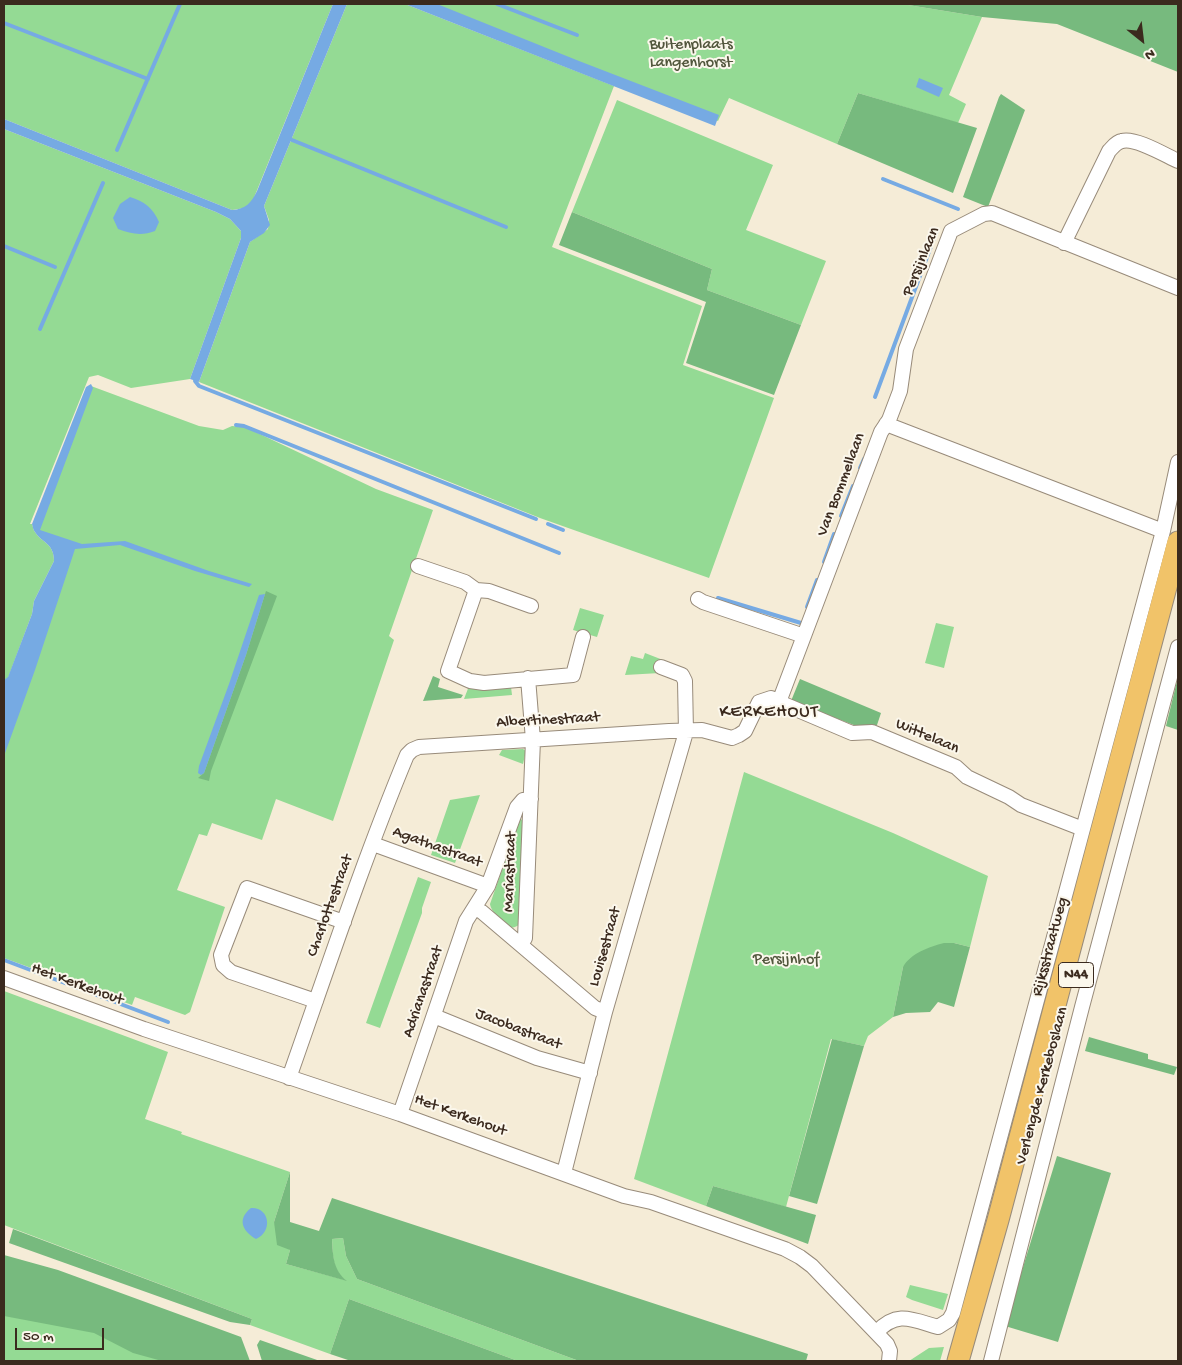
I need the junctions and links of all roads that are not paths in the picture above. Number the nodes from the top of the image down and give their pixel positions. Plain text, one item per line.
1 (1178, 161) edge
2 (1064, 243) junction
3 (1178, 288) edge
4 (886, 424) junction
5 (1178, 462) edge
6 (1171, 536) edge
7 (418, 566) dead end
8 (1178, 588) edge
9 (476, 590) junction
10 (698, 599) dead end
11 (531, 606) dead end
12 (804, 636) junction
13 (583, 637) dead end
14 (1178, 647) edge
15 (661, 667) dead end
16 (528, 678) junction
17 (779, 702) junction
18 (686, 732) junction
19 (533, 740) junction
20 (412, 750) joint
21 (531, 799) junction
22 (1083, 829) junction
23 (373, 844) junction
24 (488, 886) junction
25 (475, 908) junction
26 (344, 922) junction
27 (521, 945) junction
28 (4, 978) edge
29 (316, 1001) junction
30 (605, 1012) junction
31 (434, 1016) junction
32 (590, 1073) junction
33 (289, 1078) junction
34 (400, 1114) junction
35 (564, 1173) junction
36 (877, 1332) junction
37 (889, 1361) edge
38 (958, 1361) edge
39 (969, 1361) edge
40 (991, 1361) edge

1 - 2 street
2 - 3 street, Persijnlaan
2 - 4 street, Persijnlaan
4 - 6 street, Van Bommellaan
4 - 12 street, Van Bommellaan
5 - 6 street, Rijksstraatweg
6 - 22 street, Rijksstraatweg
6 - 38 main road, Rijksstraatweg / N44
7 - 9 street
8 - 39 main road, Rijksstraatweg / N44
9 - 11 street
9 - 16 street
10 - 12 street
12 - 17 street, Van Bommellaan
13 - 16 street
14 - 40 street, Verlengde Kerkeboslaan
15 - 18 street, Louisestraat
16 - 19 street, Mariastraat
17 - 18 street
17 - 22 street, Wittelaan
18 - 19 street, Albertinestraat
18 - 30 street, Louisestraat
19 - 20 street, Albertinestraat
19 - 21 street, Mariastraat
20 - 23 street, Charlottestraat
21 - 24 street, Mariastraat
21 - 27 street, Mariastraat
22 - 36 street, Rijksstraatweg
23 - 24 street, Agathastraat
23 - 26 street, Charlottestraat
24 - 25 street, Adrianastraat
25 - 27 street
25 - 31 street, Adrianastraat
26 - 29 street, Charlottestraat
26 - 29 street
27 - 30 street
28 - 33 street, Het Kerkehout
29 - 33 street, Charlottestraat
30 - 32 street, Louisestraat
31 - 32 street, Jacobastraat
31 - 34 street, Adrianastraat
32 - 35 street, Louisestraat
33 - 34 street, Het Kerkehout
34 - 35 street, Het Kerkehout
35 - 36 street, Het Kerkehout
36 - 37 street

